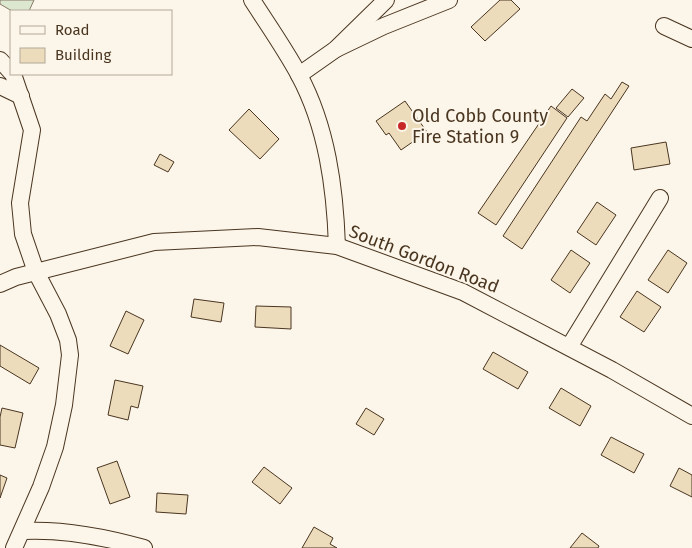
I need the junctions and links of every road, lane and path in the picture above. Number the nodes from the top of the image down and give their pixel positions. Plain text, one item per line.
1 (252, 0) edge
2 (386, 0) edge
3 (449, 0) edge
4 (664, 26) dead end
5 (692, 39) edge
6 (336, 49) junction
7 (0, 60) edge
8 (10, 71) edge
9 (13, 75) edge
10 (299, 75) junction
11 (0, 86) edge
12 (21, 96) junction
13 (660, 198) dead end
14 (337, 246) junction
15 (36, 272) junction
16 (0, 284) edge
17 (569, 347) junction
18 (692, 416) edge
19 (23, 530) junction
20 (14, 548) edge
21 (144, 548) edge

1 - 10 street
2 - 6 street
3 - 6 street
4 - 5 street
6 - 10 street
7 - 8 street
9 - 12 street
10 - 14 street
11 - 12 street
12 - 15 street
13 - 17 street
14 - 15 street, South Gordon Road
14 - 17 street, South Gordon Road
15 - 16 street, South Gordon Road
15 - 19 street
17 - 18 street, South Gordon Road
19 - 20 street
19 - 21 street

